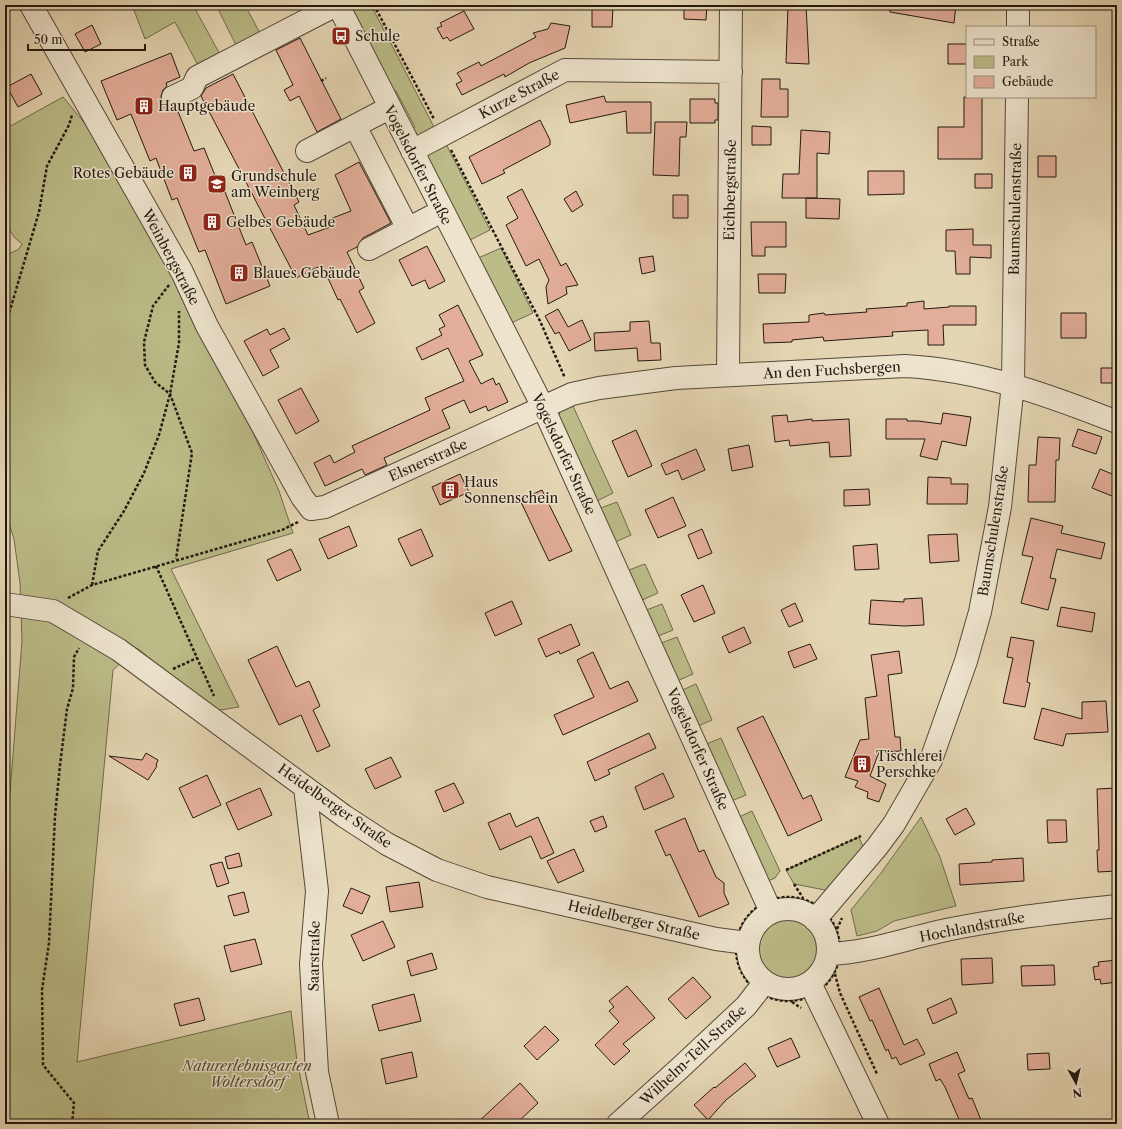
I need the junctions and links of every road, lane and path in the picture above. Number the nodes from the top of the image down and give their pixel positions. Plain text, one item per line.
1 (31, 5) edge
2 (337, 5) edge
3 (374, 5) edge
4 (731, 5) edge
5 (1018, 5) edge
6 (1018, 26) edge
7 (731, 72) junction
8 (326, 78) dead end
9 (321, 81) dead end
10 (79, 92) junction
11 (173, 97) dead end
12 (1017, 98) edge
13 (389, 108) junction
14 (354, 126) junction
15 (443, 135) junction
16 (307, 151) dead end
17 (412, 151) junction
18 (442, 211) junction
19 (408, 229) junction
20 (369, 248) dead end
21 (182, 272) junction
22 (179, 309) dead end
23 (5, 327) edge
24 (728, 375) junction
25 (1013, 384) junction
26 (170, 394) junction
27 (572, 394) junction
28 (543, 407) junction
29 (1117, 422) edge
30 (311, 509) junction
31 (176, 559) junction
32 (156, 566) junction
33 (92, 585) junction
34 (5, 604) edge
35 (53, 611) junction
36 (88, 632) junction
37 (215, 698) dead end
38 (305, 788) junction
39 (864, 835) dead end
40 (786, 870) dead end
41 (794, 884) dead end
42 (803, 899) junction
43 (1117, 906) edge
44 (769, 907) junction
45 (820, 915) junction
46 (742, 943) junction
47 (834, 961) junction
48 (761, 987) junction
49 (813, 989) junction
50 (879, 1080) dead end
51 (72, 1124) edge
52 (328, 1124) edge
53 (618, 1124) edge
54 (878, 1124) edge

1 - 10 street, Weinbergstraße
2 - 11 street
2 - 13 street, Vogelsdorfer Straße
3 - 15 path
4 - 7 street, Eichbergstraße
5 - 6 street
7 - 15 street, Kurze Straße
7 - 24 street, Eichbergstraße
8 - 9 path
10 - 21 street, Weinbergstraße
10 - 23 path
12 - 25 street, Baumschulenstraße
13 - 14 street
13 - 17 street, Vogelsdorfer Straße
14 - 16 street
14 - 19 street
15 - 17 street, Kurze Straße
15 - 27 path
17 - 18 street, Vogelsdorfer Straße
18 - 19 street
18 - 28 street, Vogelsdorfer Straße
19 - 20 street
21 - 26 path
21 - 30 street, Weinbergstraße
22 - 26 path
24 - 25 street, An den Fuchsbergen
24 - 27 street, An den Fuchsbergen
25 - 29 street, An den Fuchsbergen
25 - 45 street, Baumschulenstraße
26 - 31 path
26 - 33 path
27 - 28 street, An den Fuchsbergen
28 - 30 street, Elsnerstraße
28 - 44 street, Vogelsdorfer Straße
30 - 31 path
31 - 32 path
32 - 33 path
32 - 37 path
33 - 35 path
34 - 35 street, Heidelberger Straße
35 - 36 street, Heidelberger Straße
36 - 38 street, Heidelberger Straße
36 - 51 path
38 - 46 street, Heidelberger Straße
38 - 52 street, Saarstraße
39 - 40 path
41 - 42 path
42 - 44 path
42 - 45 path
43 - 47 street, Hochlandstraße
44 - 45 street
44 - 46 street
44 - 46 path
45 - 47 street
45 - 47 path
46 - 48 street
46 - 48 path
47 - 49 street
47 - 49 path
47 - 50 path
48 - 49 street
48 - 49 path
48 - 53 street, Wilhelm-Tell-Straße
49 - 54 street

